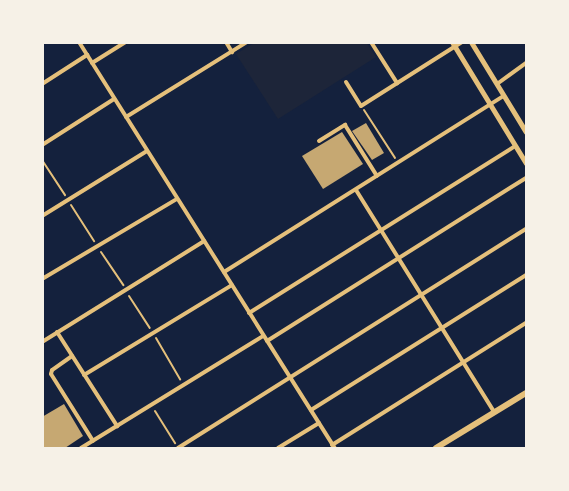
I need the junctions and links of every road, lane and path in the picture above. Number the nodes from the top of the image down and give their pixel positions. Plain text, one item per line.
1 (79, 42) edge
2 (126, 42) edge
3 (226, 42) edge
4 (247, 42) edge
5 (371, 42) edge
6 (462, 42) edge
7 (471, 42) edge
8 (454, 45) edge
9 (232, 52) junction
10 (87, 56) junction
11 (92, 63) junction
12 (526, 63) edge
13 (346, 82) dead end
14 (397, 83) junction
15 (42, 84) edge
16 (497, 84) junction
17 (503, 96) junction
18 (114, 99) junction
19 (491, 105) junction
20 (361, 106) junction
21 (126, 117) junction
22 (526, 132) edge
23 (319, 141) dead end
24 (42, 144) edge
25 (516, 146) junction
26 (147, 151) junction
27 (396, 159) dead end
28 (42, 160) edge
29 (526, 163) edge
30 (377, 176) junction
31 (526, 178) edge
32 (356, 190) junction
33 (178, 199) junction
34 (42, 216) edge
35 (526, 229) edge
36 (381, 230) junction
37 (204, 241) junction
38 (95, 242) dead end
39 (100, 251) dead end
40 (399, 258) junction
41 (224, 272) junction
42 (526, 275) edge
43 (42, 279) edge
44 (232, 286) junction
45 (422, 295) junction
46 (249, 313) junction
47 (526, 324) edge
48 (443, 328) junction
49 (58, 332) junction
50 (153, 333) junction
51 (264, 336) junction
52 (266, 340) junction
53 (42, 342) edge
54 (72, 356) junction
55 (464, 362) junction
56 (84, 375) junction
57 (290, 378) junction
58 (180, 379) dead end
59 (526, 393) edge
60 (310, 410) junction
61 (155, 411) dead end
62 (494, 412) junction
63 (319, 423) junction
64 (117, 426) junction
65 (93, 441) junction
66 (333, 447) edge
67 (81, 448) edge
68 (178, 448) edge
69 (278, 448) edge
70 (436, 448) edge

1 - 10 street
2 - 11 street
3 - 9 street
4 - 9 street
5 - 14 street
6 - 8 street
7 - 16 street
8 - 14 street
8 - 19 street
9 - 21 street
10 - 11 street
10 - 15 street
11 - 18 street
12 - 16 street
13 - 20 street
14 - 20 street
16 - 17 street
17 - 19 street
17 - 22 street
18 - 21 street
18 - 24 street
19 - 25 street
19 - 30 street
20 - 27 path
21 - 26 street
23 - 30 street
25 - 29 street
25 - 36 street
26 - 33 street
26 - 34 street
28 - 38 path
30 - 32 street
31 - 40 street
32 - 36 street
32 - 41 street
33 - 37 street
33 - 43 street
35 - 45 street
36 - 40 street
36 - 46 street
37 - 41 street
37 - 49 street
39 - 50 path
40 - 45 street
40 - 52 street
41 - 44 street
42 - 48 street
44 - 46 street
44 - 50 street
45 - 48 street
45 - 57 street
46 - 51 street
47 - 55 street
48 - 55 street
48 - 60 street
49 - 53 street
49 - 54 street
50 - 56 street
50 - 58 path
51 - 52 street
51 - 64 street
52 - 57 street
54 - 56 street
54 - 65 street
55 - 62 street
55 - 66 street
56 - 64 street
57 - 60 street
57 - 68 street
59 - 62 main road
60 - 63 street
61 - 68 path
62 - 70 main road
63 - 66 street
63 - 69 street
64 - 65 street
65 - 67 street

